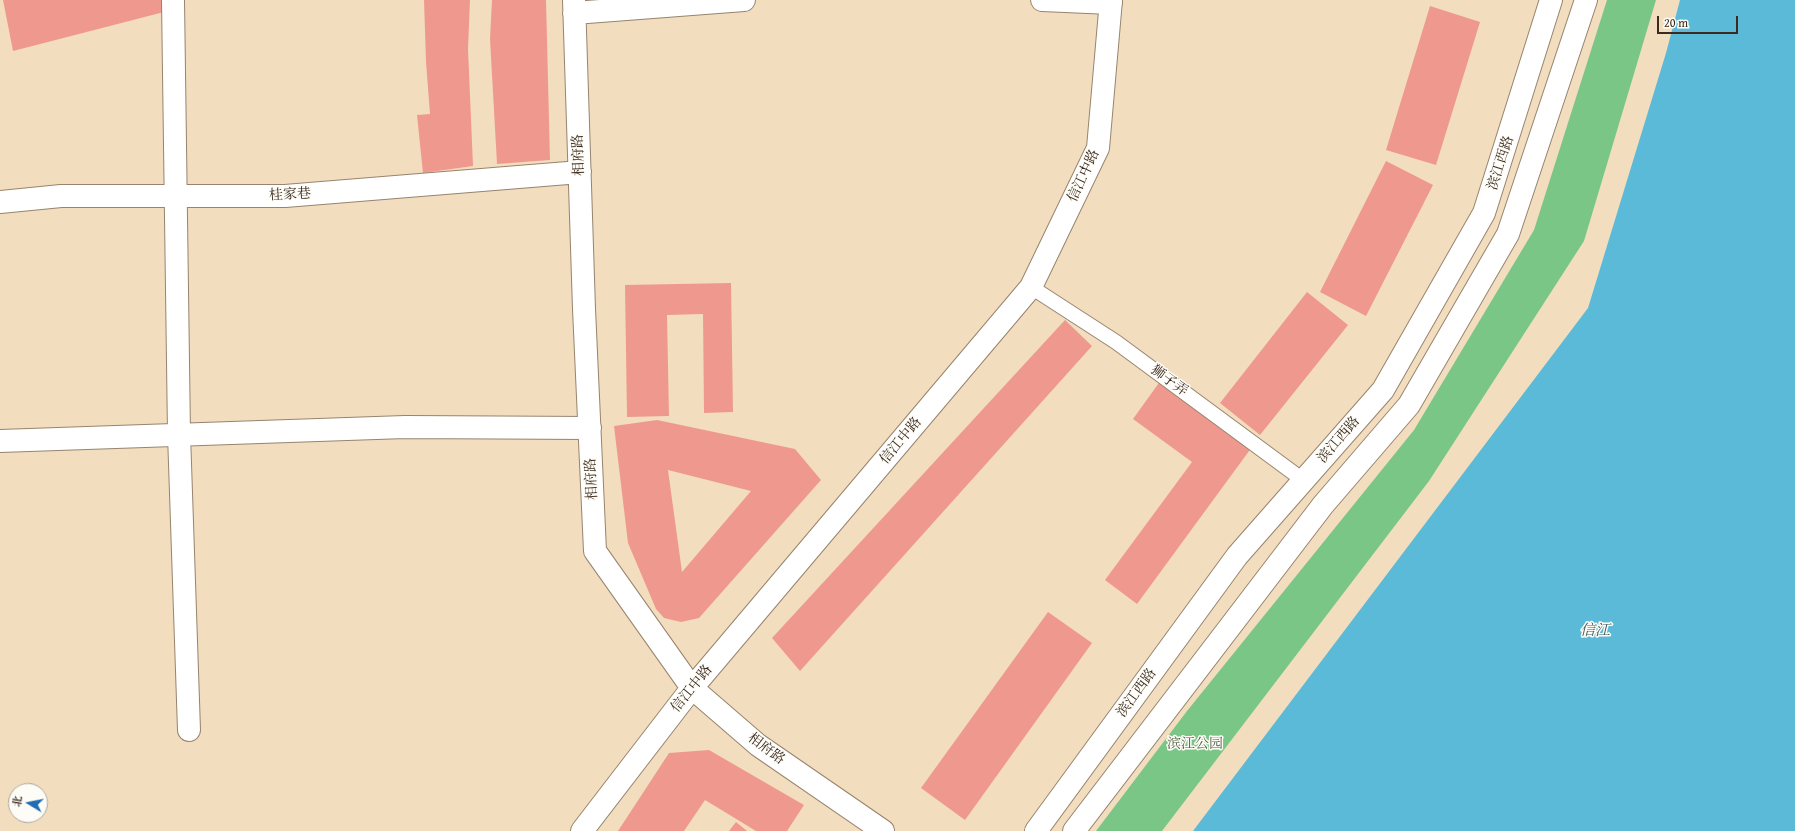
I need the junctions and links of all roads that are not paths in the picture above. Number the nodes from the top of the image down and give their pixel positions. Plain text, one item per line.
1 (173, 0) edge
2 (744, 0) edge
3 (1042, 0) edge
4 (1551, 0) edge
5 (1586, 0) edge
6 (1111, 2) edge
7 (574, 7) edge
8 (580, 172) junction
9 (176, 196) junction
10 (0, 202) edge
11 (1031, 287) junction
12 (590, 428) junction
13 (179, 434) junction
14 (0, 441) edge
15 (1303, 480) junction
16 (692, 688) junction
17 (189, 730) dead end
18 (582, 831) edge
19 (883, 831) edge
20 (1036, 831) edge
21 (1074, 831) edge

1 - 9 street
2 - 7 street
3 - 6 street
4 - 15 street, 滨江西路
5 - 21 street, 滨江西路
6 - 11 street, 信江中路
7 - 8 street, 相府路
8 - 9 street, 桂家巷
8 - 12 street, 相府路
9 - 10 street, 桂家巷
9 - 13 street
11 - 15 lane, 狮子弄
11 - 16 street, 信江中路
12 - 13 street
12 - 16 street, 相府路
13 - 14 street
13 - 17 street
15 - 20 street, 滨江西路
16 - 18 street, 信江中路
16 - 19 street, 相府路

